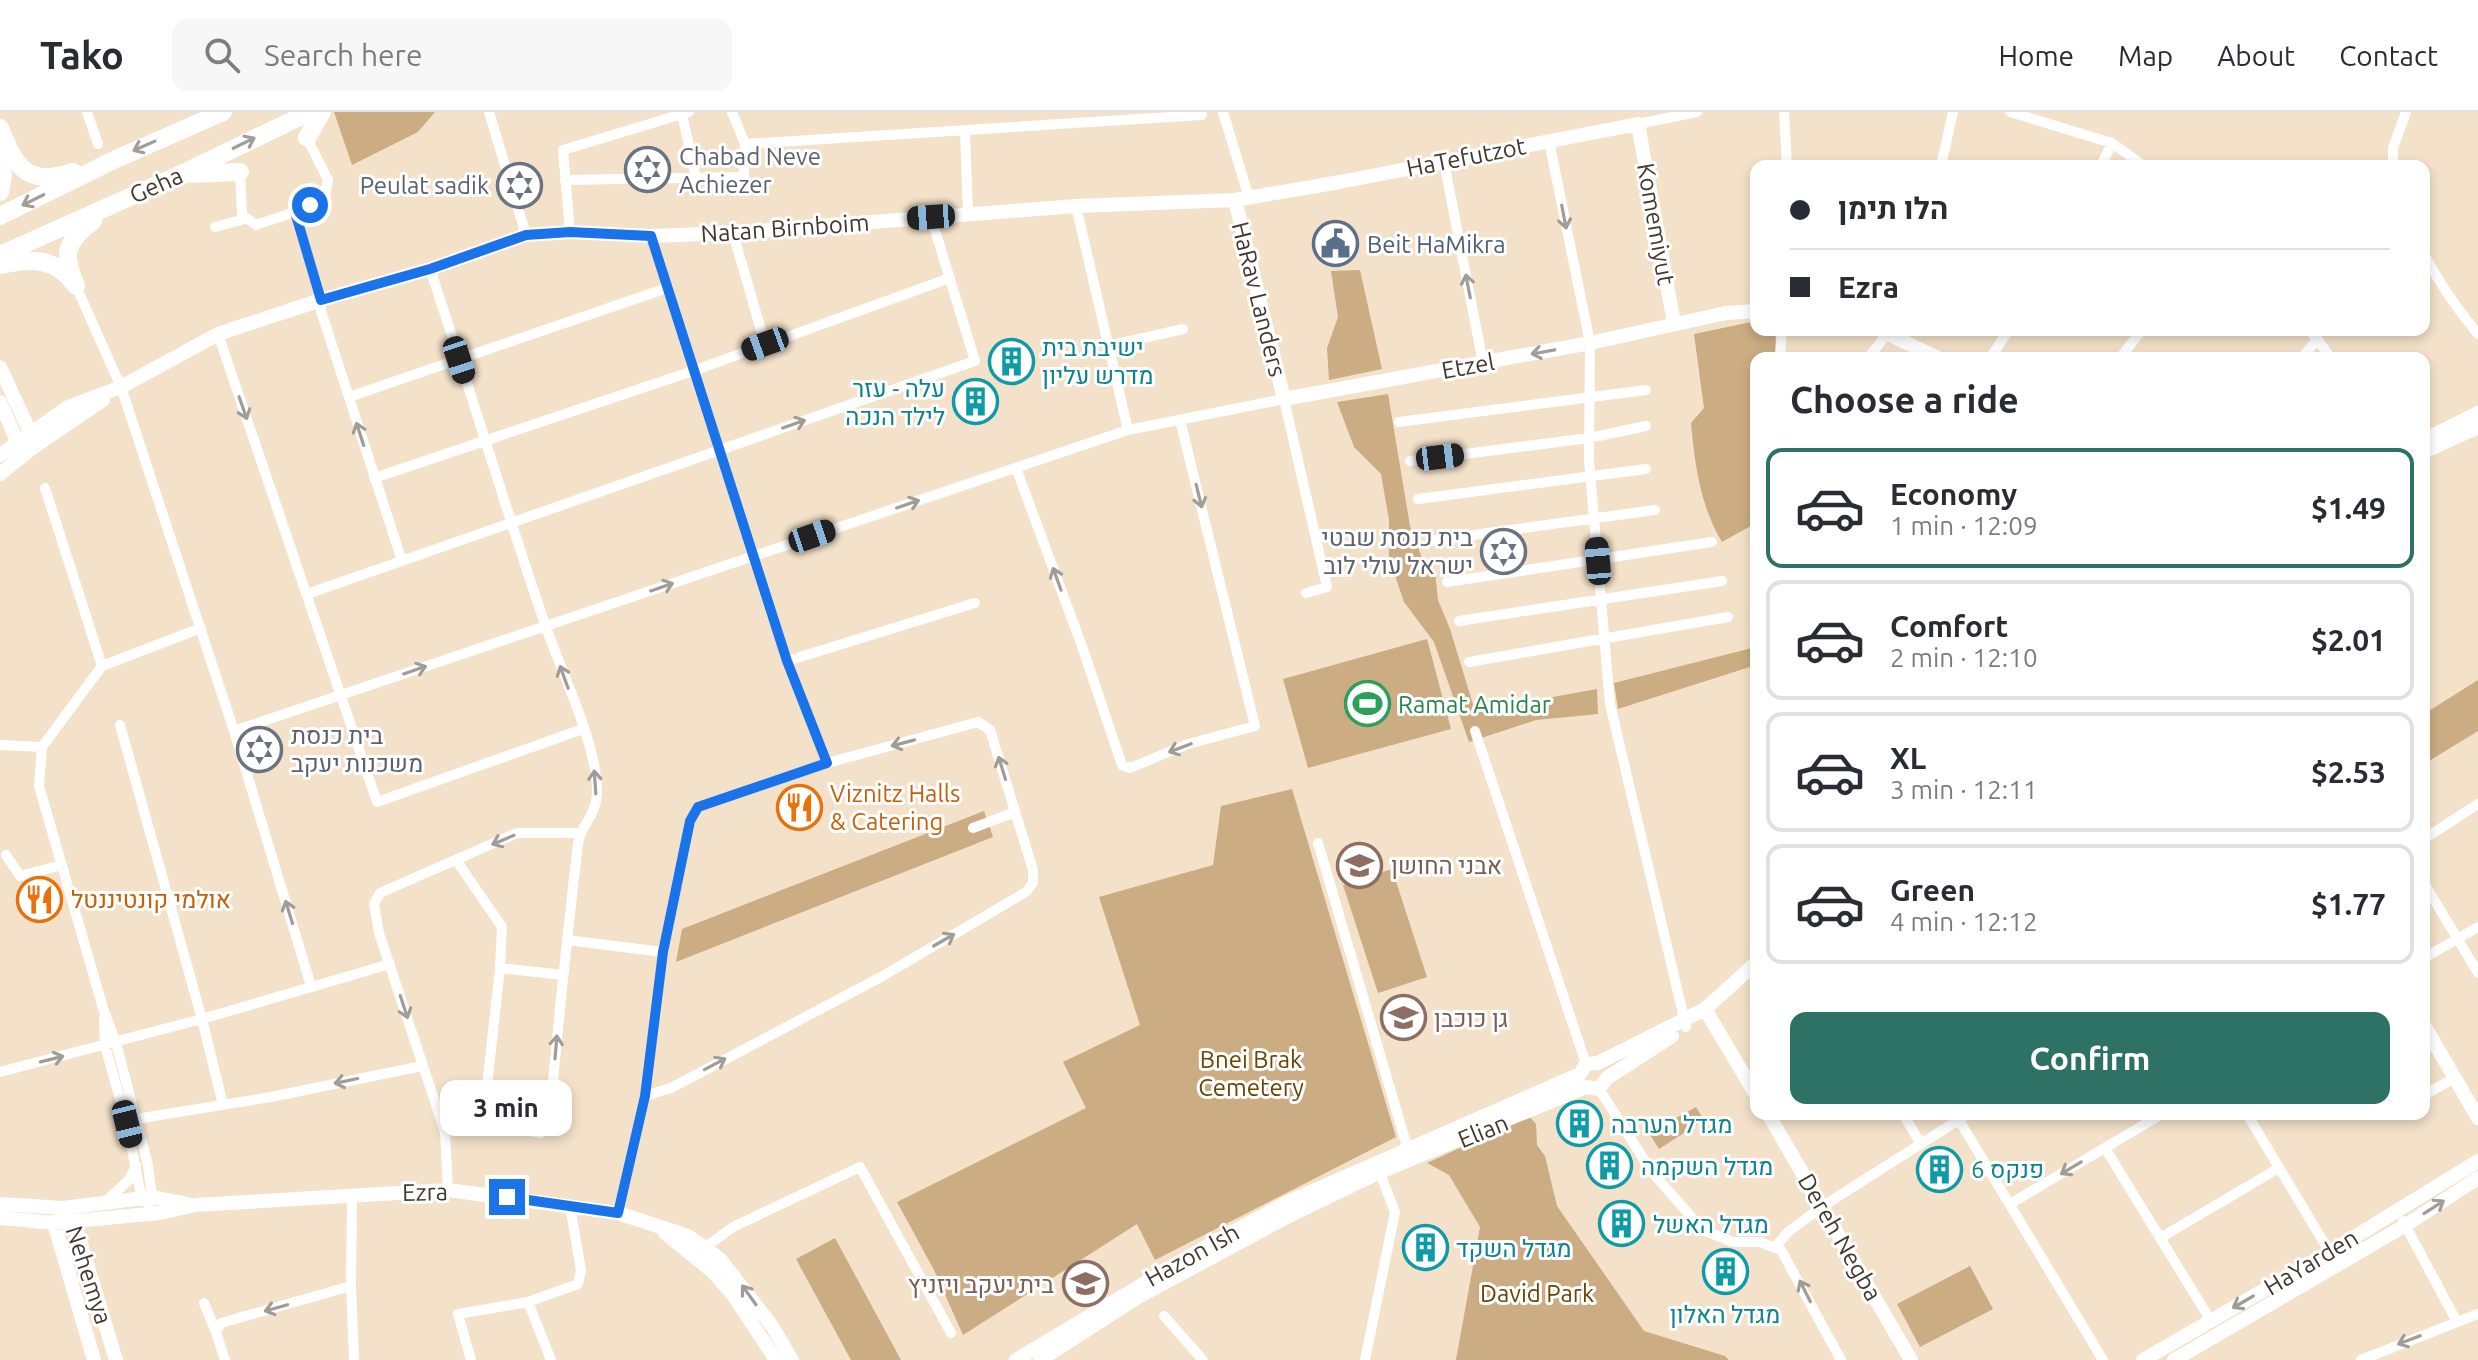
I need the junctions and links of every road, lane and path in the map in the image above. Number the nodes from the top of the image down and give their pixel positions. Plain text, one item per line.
1 (87, 112) edge
2 (223, 112) edge
3 (310, 112) edge
4 (322, 112) edge
5 (489, 112) edge
6 (732, 112) edge
7 (1223, 112) edge
8 (1697, 112) edge
9 (1784, 112) edge
10 (1953, 112) edge
11 (2010, 112) edge
12 (2406, 112) edge
13 (686, 113) edge
14 (1202, 115) dead end
15 (1638, 124) junction
16 (0, 128) edge
17 (965, 131) junction
18 (307, 138) joint
19 (1549, 141) junction
20 (2112, 143) junction
21 (98, 144) dead end
22 (745, 144) junction
23 (116, 159) junction
24 (0, 160) edge
25 (1787, 160) edge
26 (1942, 160) edge
27 (2104, 160) edge
28 (2136, 160) edge
29 (2393, 160) edge
30 (1444, 162) junction
31 (240, 172) joint
32 (179, 175) junction
33 (696, 178) junction
34 (565, 180) junction
35 (0, 192) edge
36 (130, 197) junction
37 (1242, 199) junction
38 (1076, 206) junction
39 (295, 212) junction
40 (968, 214) junction
41 (0, 216) edge
42 (931, 217) junction
43 (245, 219) junction
44 (215, 227) dead end
45 (570, 232) junction
46 (733, 233) junction
47 (526, 235) junction
48 (651, 236) junction
49 (0, 255) edge
50 (0, 265) edge
51 (2430, 266) edge
52 (430, 269) junction
53 (950, 278) junction
54 (76, 286) junction
55 (667, 288) junction
56 (321, 300) junction
57 (1750, 312) edge
58 (1674, 323) junction
59 (1183, 329) dead end
60 (218, 334) junction
61 (2478, 334) edge
62 (1895, 336) edge
63 (2137, 336) edge
64 (2315, 336) edge
65 (2318, 339) junction
66 (1590, 343) junction
67 (765, 344) junction
68 (1108, 346) junction
69 (1924, 352) edge
70 (2125, 352) edge
71 (2306, 352) edge
72 (2327, 352) edge
73 (459, 360) junction
74 (1483, 363) junction
75 (1, 369) edge
76 (693, 371) junction
77 (121, 387) junction
78 (1646, 390) dead end
79 (349, 397) junction
80 (1589, 397) junction
81 (1284, 399) junction
82 (0, 402) edge
83 (2478, 413) edge
84 (1180, 420) junction
85 (1399, 422) dead end
86 (1646, 426) dead end
87 (2478, 427) edge
88 (1128, 430) junction
89 (30, 432) junction
90 (2430, 437) edge
91 (1589, 438) junction
92 (485, 439) junction
93 (17, 441) junction
94 (31, 449) junction
95 (720, 449) junction
96 (2430, 449) edge
97 (0, 455) edge
98 (1410, 461) dead end
99 (1016, 468) junction
100 (1646, 469) dead end
101 (0, 474) edge
102 (374, 478) junction
103 (1591, 478) junction
104 (45, 488) dead end
105 (1418, 499) dead end
106 (1655, 510) dead end
107 (1594, 520) junction
108 (512, 522) junction
109 (1430, 541) dead end
110 (1712, 542) dead end
111 (754, 556) junction
112 (402, 561) junction
113 (1598, 561) junction
114 (1722, 581) dead end
115 (1447, 582) dead end
116 (1306, 593) dead end
117 (307, 594) junction
118 (1601, 601) junction
119 (975, 603) dead end
120 (1728, 617) dead end
121 (1459, 621) dead end
122 (546, 626) junction
123 (201, 628) junction
124 (1604, 640) junction
125 (787, 661) junction
126 (1469, 662) dead end
127 (102, 666) junction
128 (341, 695) junction
129 (120, 725) dead end
130 (583, 729) junction
131 (234, 731) junction
132 (1475, 731) dead end
133 (0, 745) edge
134 (42, 747) junction
135 (827, 763) junction
136 (2478, 804) edge
137 (1015, 812) junction
138 (973, 828) dead end
139 (580, 833) junction
140 (2430, 835) edge
141 (1318, 843) dead end
142 (6, 855) dead end
143 (456, 860) junction
144 (62, 865) junction
145 (2430, 893) edge
146 (2478, 927) edge
147 (2458, 939) junction
148 (567, 940) junction
149 (663, 952) junction
150 (2430, 955) edge
151 (390, 964) junction
152 (500, 968) junction
153 (1750, 969) edge
154 (2478, 973) edge
155 (563, 975) junction
156 (1750, 979) edge
157 (311, 986) junction
158 (1707, 1012) junction
159 (202, 1019) junction
160 (1685, 1024) junction
161 (2430, 1035) edge
162 (111, 1044) junction
163 (422, 1066) junction
164 (0, 1072) edge
165 (1593, 1076) junction
166 (2455, 1078) junction
167 (1750, 1085) edge
168 (2430, 1092) edge
169 (645, 1096) junction
170 (223, 1105) junction
171 (2478, 1118) edge
172 (1772, 1120) edge
173 (1907, 1120) edge
174 (1958, 1120) edge
175 (1965, 1120) edge
176 (2151, 1120) edge
177 (2251, 1120) edge
178 (131, 1122) junction
179 (483, 1122) junction
180 (445, 1132) junction
181 (1921, 1144) junction
182 (2105, 1148) junction
183 (1408, 1150) junction
184 (2478, 1161) edge
185 (136, 1163) junction
186 (1378, 1168) junction
187 (2279, 1168) junction
188 (2478, 1178) edge
189 (448, 1190) junction
190 (352, 1195) junction
191 (146, 1198) junction
192 (0, 1204) edge
193 (2010, 1204) junction
194 (196, 1205) junction
195 (570, 1206) junction
196 (1823, 1206) junction
197 (63, 1208) junction
198 (2397, 1210) junction
199 (99, 1212) junction
200 (618, 1213) junction
201 (148, 1214) junction
202 (0, 1218) edge
203 (74, 1221) junction
204 (54, 1223) junction
205 (652, 1223) junction
206 (2406, 1225) junction
207 (2160, 1238) junction
208 (81, 1245) junction
209 (1775, 1247) junction
210 (704, 1248) junction
211 (2334, 1258) junction
212 (351, 1286) junction
213 (528, 1302) junction
214 (204, 1303) dead end
215 (2478, 1314) edge
216 (1164, 1316) dead end
217 (2211, 1321) junction
218 (2457, 1322) junction
219 (216, 1332) junction
220 (951, 1333) dead end
221 (1199, 1359) edge
222 (94, 1360) edge
223 (116, 1360) edge
224 (225, 1360) edge
225 (354, 1360) edge
226 (471, 1360) edge
227 (551, 1360) edge
228 (776, 1360) edge
229 (792, 1360) edge
230 (1016, 1360) edge
231 (1040, 1360) edge
232 (1365, 1360) edge
233 (1841, 1360) edge
234 (1911, 1360) edge
235 (2103, 1360) edge
236 (2143, 1360) edge
237 (2174, 1360) edge
238 (2361, 1360) edge

1 - 21 street
2 -> 23 highway, Geha
32 -> 3 highway, Geha
4 - 18 highway
5 - 47 street
6 - 22 street
7 - 37 street
8 - 15 street, HaTefutzot
9 - 25 street
10 - 26 street
11 - 20 street
12 - 29 street
13 - 33 street
13 - 34 street
14 - 17 street
15 - 19 street, HaTefutzot
15 - 58 street, Komemiyut
16 - 23 highway
17 - 22 street
17 - 40 street
18 - 39 street
19 - 30 street, HaTefutzot
19 -> 66 street
20 - 27 street
20 - 28 street
22 - 33 street
23 -> 41 highway, Geha
24 - 35 highway
30 - 37 street, HaTefutzot
74 -> 30 street
31 - 32 highway
31 - 43 street
32 - 36 highway, Geha
33 - 34 street
34 - 45 street
36 - 49 highway, Geha
36 - 54 highway
37 - 38 street, Natan Birnboim
37 - 81 street, HaRav Landers
38 - 40 street, Natan Birnboim
38 - 68 street
39 - 43 street
39 - 56 street
40 - 42 street, Natan Birnboim
42 - 46 street, Natan Birnboim
42 - 53 street
43 - 44 street
45 - 47 street, Natan Birnboim
45 - 48 street, Natan Birnboim
46 - 48 street, Natan Birnboim
46 - 67 street
47 - 52 street, Natan Birnboim
48 - 55 street
50 - 54 highway
51 - 61 street
52 - 56 street, Natan Birnboim
52 - 73 street
53 - 67 street
95 -> 53 street
54 - 77 street
55 - 73 street
55 - 76 street
56 - 60 street, Natan Birnboim
56 - 79 street
57 - 58 street, Etzel
58 - 66 street, Etzel
59 - 68 street
60 - 77 street, Natan Birnboim
60 -> 117 street
62 - 69 street
63 - 70 street
64 - 65 street
65 - 71 street
65 - 72 street
66 -> 74 street, Etzel
66 - 80 street
67 - 76 street
68 - 88 street
73 - 79 street
73 - 92 street
74 - 81 street, Etzel
75 - 89 street
76 - 92 street
76 - 95 street
77 - 89 street
77 - 94 street
77 - 123 street
78 - 80 street
102 -> 79 street
80 - 85 street
80 - 91 street
81 - 84 street, Etzel
81 - 116 street
82 - 93 street
83 - 90 street
84 - 88 street, Etzel
84 -> 99 street
86 - 91 street
87 - 96 street
88 - 99 street, Etzel
89 - 93 street
89 - 94 street
91 - 98 street
91 - 103 street
92 - 102 street
92 - 108 street
93 - 94 street
93 - 97 street
94 - 101 street
95 - 108 street
95 - 111 street
111 -> 99 street, Etzel
100 - 103 street
102 - 112 street
103 - 105 street
103 - 107 street
104 - 127 street
106 - 107 street
107 - 109 street
107 - 113 street
108 - 112 street
108 - 122 street
110 - 113 street
122 -> 111 street, Etzel
111 - 125 street
112 - 117 street
113 - 115 street
113 - 118 street
114 - 118 street
117 - 128 street
118 - 121 street
118 - 124 street
119 - 125 street
120 - 124 street
128 -> 122 street, Etzel
130 -> 122 street
123 - 127 street
123 - 131 street
124 - 126 street
124 - 160 street
125 - 135 street
127 - 134 street
128 - 130 street
128 - 131 street, Etzel
129 - 159 street
139 -> 130 street
157 -> 131 street
132 - 165 street
133 - 134 street
134 - 144 street
137 -> 135 street
135 - 149 street
136 - 140 street
137 - 138 street
169 -> 137 street
139 -> 143 street
139 - 148 street
141 - 183 street
142 - 144 street
143 - 151 street
143 - 152 street
144 - 162 street
145 - 147 street
146 - 147 street
147 - 150 street
147 - 154 street
148 - 149 street
148 - 155 street
149 - 169 street
151 - 157 street
151 -> 163 street
152 - 155 street
152 - 179 street
153 - 158 street
179 -> 155 street
156 - 158 street
157 - 159 street
158 - 160 street, Elian
158 - 167 street
159 - 162 street
159 - 170 street
160 - 165 street, Elian
161 - 166 street
164 -> 162 street
162 - 178 street
163 -> 170 street
163 - 180 street
165 - 183 street, Elian
165 - 186 street, Elian
165 - 209 street
166 - 168 street
166 - 171 street
169 - 200 street
170 - 178 street
172 - 196 street, Dereh Negba
173 - 181 street
174 - 181 street
175 - 193 street
176 - 182 street
177 - 187 street
178 - 185 street
178 - 191 street
179 - 180 street
180 - 189 street
181 - 196 street
182 -> 193 street
182 - 207 street
183 - 186 street, Elian
184 - 198 street, HaYarden
185 - 191 street
185 - 199 street
186 - 230 street, Hazon Ish
186 - 231 street, Hazon Ish
186 - 232 street
187 - 207 street
187 - 211 street
206 -> 188 street, HaYarden
189 - 190 street, Ezra
189 - 195 street, Ezra
190 - 194 street, Ezra
190 - 212 street
191 - 194 street, Ezra
191 - 199 street, Ezra
191 - 201 street
192 - 197 street, Ezra
193 - 235 street
194 - 201 street, Ezra
195 - 200 street, Ezra
195 - 213 street
196 - 209 street
196 - 234 street, Dereh Negba
197 - 199 street, Ezra
197 - 203 street, Nehemya
197 - 204 street, Nehemya
198 - 206 street
198 - 211 street, HaYarden
199 - 201 street, Ezra
199 - 203 street, Ezra
199 - 208 street
200 - 205 street, Ezra
202 - 204 street, Ezra
203 - 204 street, Ezra
203 - 208 street, Nehemya
204 - 222 street, Nehemya
205 - 210 street, Ezra
205 - 228 street, Ezra
206 - 211 street, HaYarden
206 - 218 street
207 - 217 street
208 - 223 street, Nehemya
233 -> 209 street
210 - 220 street
229 -> 210 street, Ezra
211 -> 217 street, HaYarden
211 - 237 street, HaYarden
212 -> 219 street
212 - 225 street
213 - 226 street
213 - 227 street
214 - 219 street
215 - 218 street
216 - 221 street
217 - 236 street, HaYarden
218 -> 238 street
219 - 224 street

